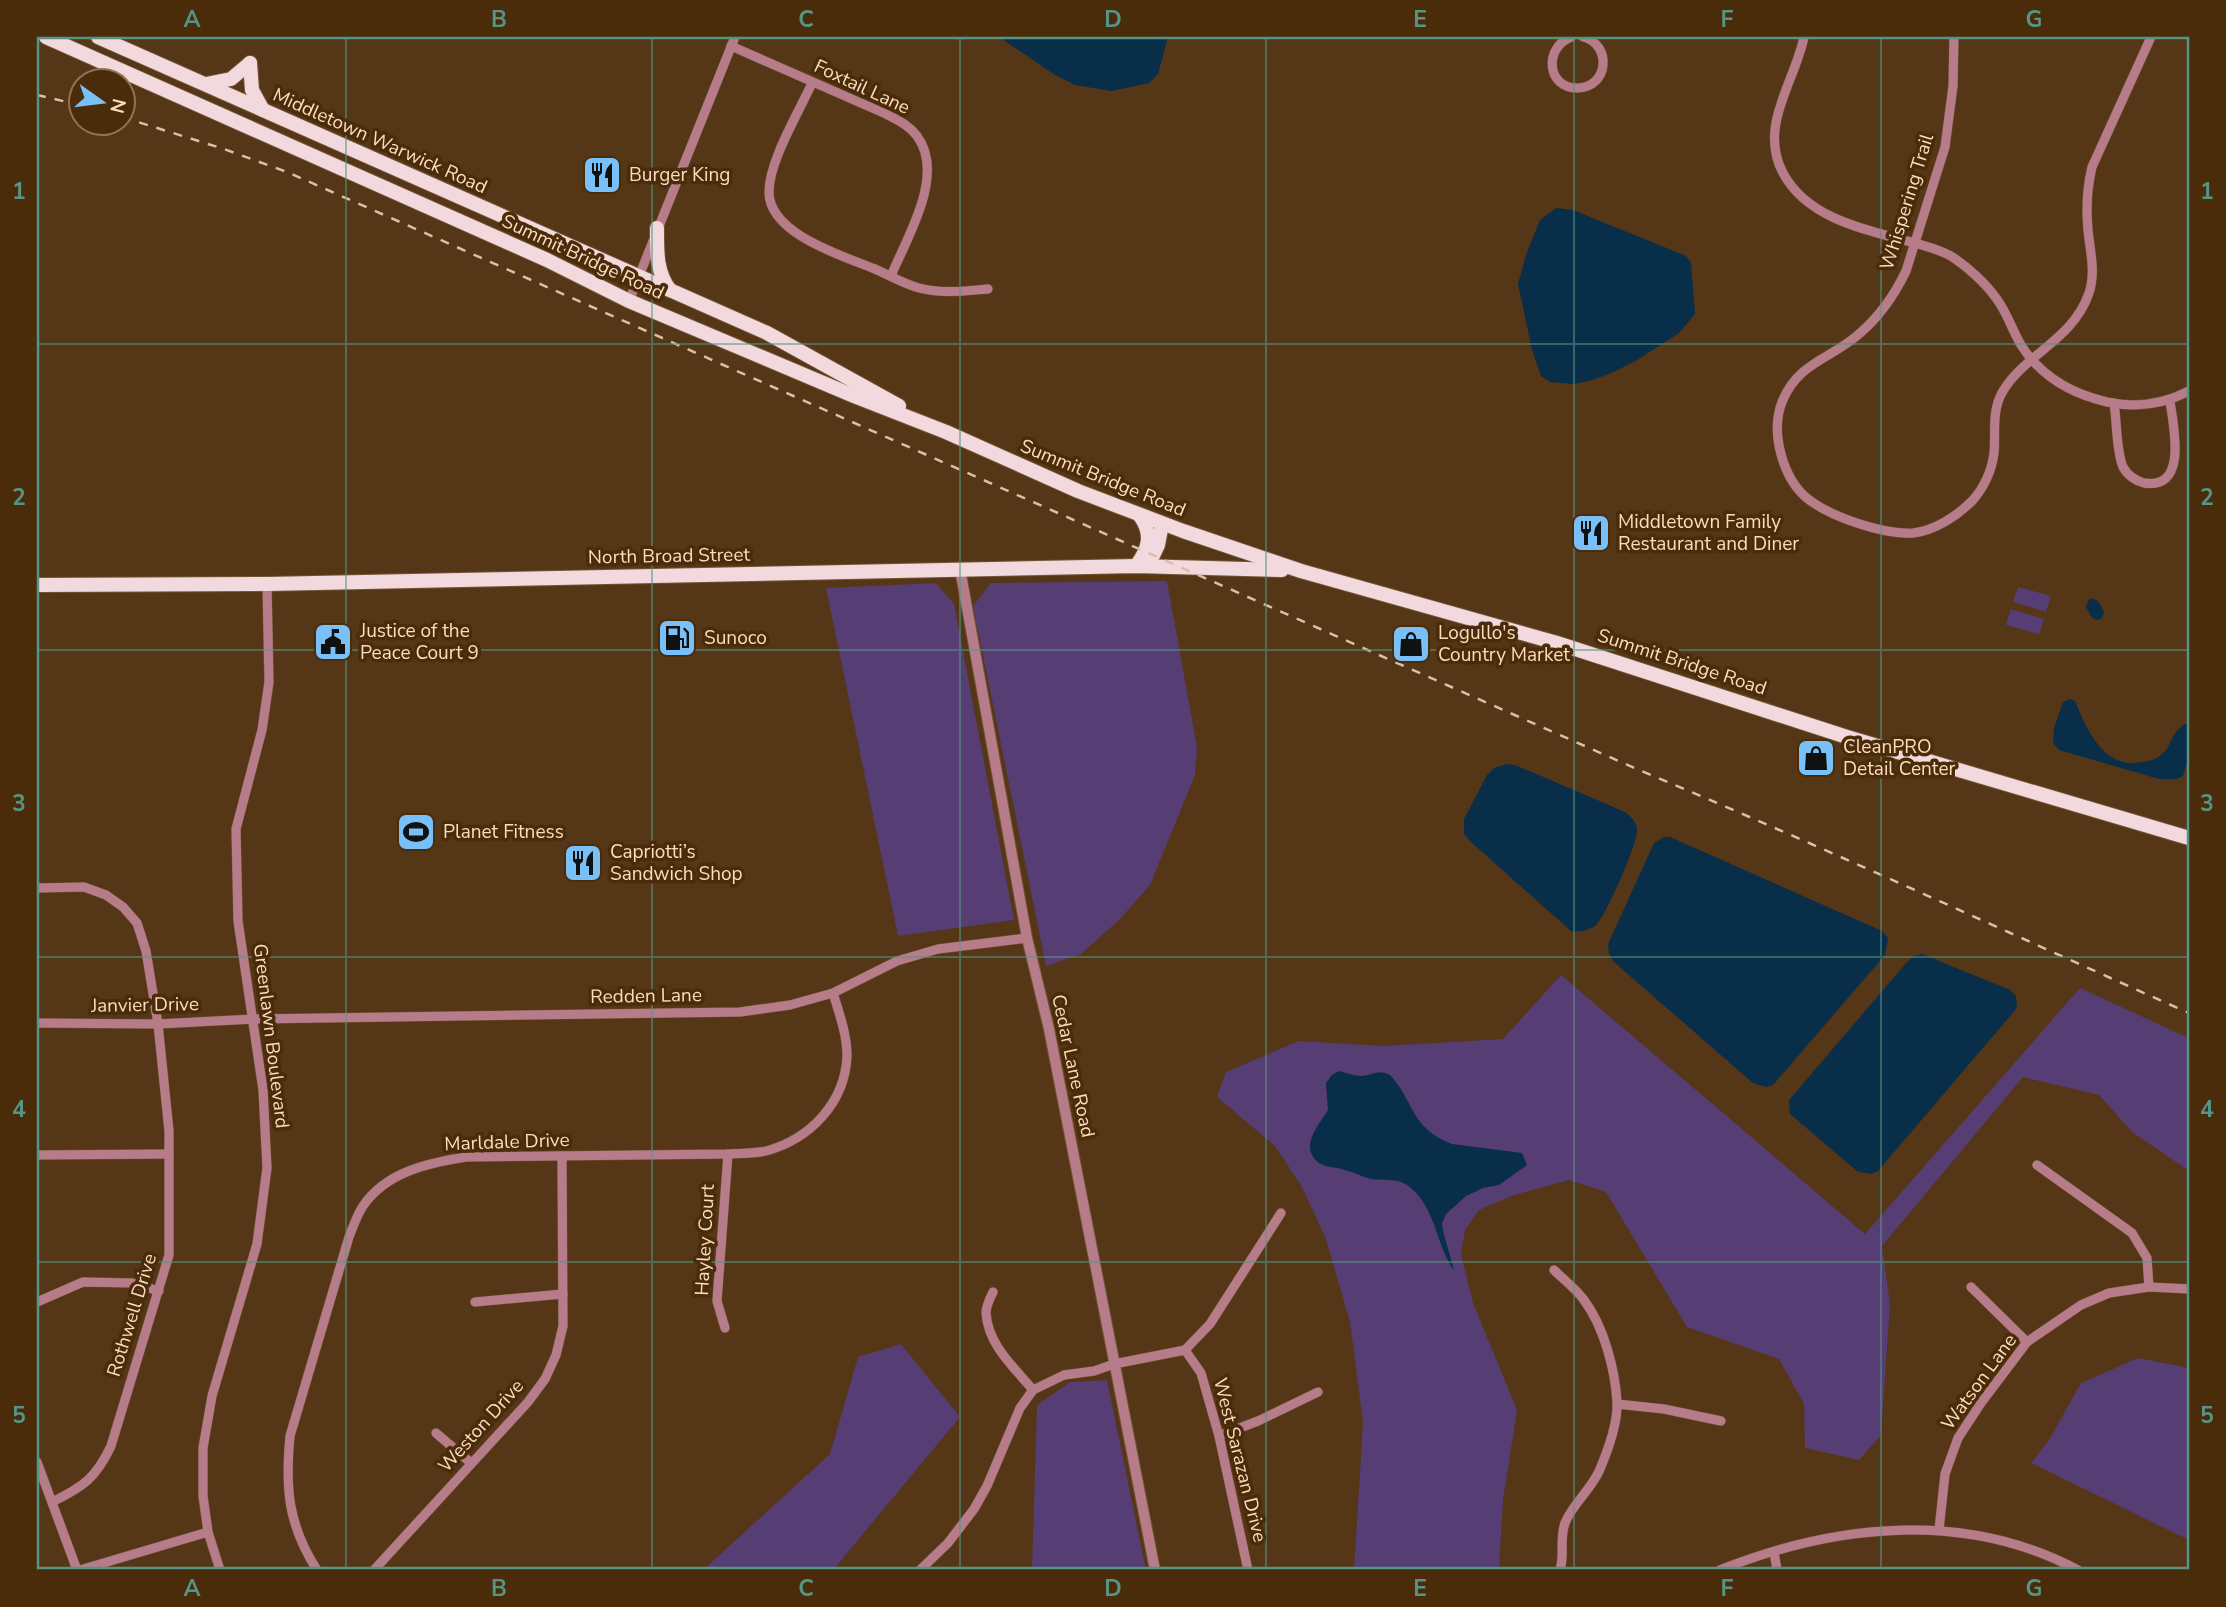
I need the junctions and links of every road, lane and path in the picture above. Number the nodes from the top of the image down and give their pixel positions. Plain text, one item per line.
1 (46, 37) edge
2 (98, 37) edge
3 (1572, 37) edge
4 (1583, 37) edge
5 (1804, 37) edge
6 (1954, 37) edge
7 (2151, 37) edge
8 (1561, 39) edge
9 (733, 41) edge
10 (812, 83) junction
11 (204, 84) junction
12 (263, 110) junction
13 (657, 228) junction
14 (1917, 244) junction
15 (637, 276) junction
16 (891, 276) junction
17 (988, 289) dead end
18 (671, 291) junction
19 (629, 301) junction
20 (2033, 360) junction
21 (2189, 391) edge
22 (2170, 401) junction
23 (2114, 403) junction
24 (946, 432) junction
25 (1140, 516) junction
26 (1162, 524) junction
27 (1142, 566) junction
28 (960, 569) junction
29 (1301, 571) junction
30 (267, 584) junction
31 (37, 585) edge
32 (2189, 838) edge
33 (37, 888) edge
34 (1027, 938) junction
35 (833, 993) junction
36 (254, 1019) junction
37 (37, 1023) edge
38 (158, 1024) junction
39 (169, 1154) junction
40 (728, 1154) junction
41 (37, 1155) edge
42 (562, 1156) junction
43 (2036, 1165) dead end
44 (1282, 1213) dead end
45 (1554, 1270) dead end
46 (1971, 1287) dead end
47 (2149, 1287) junction
48 (2189, 1289) edge
49 (159, 1291) junction
50 (993, 1292) dead end
51 (563, 1294) junction
52 (37, 1302) edge
53 (475, 1302) dead end
54 (725, 1328) dead end
55 (2027, 1342) junction
56 (1185, 1350) junction
57 (1114, 1364) junction
58 (1033, 1390) junction
59 (1318, 1392) dead end
60 (1617, 1404) junction
61 (1721, 1421) dead end
62 (436, 1433) dead end
63 (1219, 1436) junction
64 (37, 1462) edge
65 (471, 1463) junction
66 (52, 1502) junction
67 (1939, 1530) junction
68 (208, 1532) junction
69 (1774, 1552) junction
70 (1563, 1560) junction
71 (79, 1570) edge
72 (219, 1570) edge
73 (317, 1570) edge
74 (374, 1570) edge
75 (920, 1570) edge
76 (1155, 1570) edge
77 (1248, 1570) edge
78 (1560, 1570) edge
79 (1571, 1570) edge
80 (1720, 1570) edge
81 (1777, 1570) edge
82 (2078, 1570) edge

1 - 19 main road, Summit Bridge Road
2 - 11 main road, Middletown Warwick Road
3 - 8 street
4 - 8 street
5 - 14 street
6 - 14 street, Whispering Trail
7 - 20 street, Whispering Trail
9 - 10 street, Foxtail Lane
9 - 13 street
10 - 16 street, Foxtail Lane
10 - 16 street
11 - 12 main road, Middletown Warwick Road
11 - 12 main road
12 - 15 main road, Middletown Warwick Road
13 - 15 street
13 - 18 main road
14 - 20 street
14 - 20 street, Whispering Trail
15 - 18 main road, Middletown Warwick Road
15 - 19 street
16 - 17 street
18 - 24 main road, Middletown Warwick Road
19 - 24 main road, Summit Bridge Road
20 - 23 street
21 - 22 street
22 - 23 street
22 - 23 street
24 - 25 main road, Summit Bridge Road
25 - 26 main road, Summit Bridge Road
25 - 27 main road
26 - 27 main road
26 - 29 main road, Summit Bridge Road
27 - 28 main road, North Broad Street
27 - 29 main road, North Broad Street
28 - 30 main road, North Broad Street
28 - 34 street, Cedar Lane Road
29 - 32 main road, Summit Bridge Road
30 - 31 main road, North Broad Street
30 - 36 street, Greenlawn Boulevard
33 - 38 street, Rothwell Drive
34 - 35 street, Redden Lane
34 - 57 street, Cedar Lane Road
35 - 36 street, Redden Lane
35 - 40 street, Marldale Drive
36 - 38 street, Janvier Drive
36 - 68 street, Greenlawn Boulevard
37 - 38 street, Janvier Drive
38 - 39 street, Rothwell Drive
39 - 41 street
39 - 49 street, Rothwell Drive
40 - 42 street, Marldale Drive
40 - 54 street, Hayley Court
42 - 51 street, Weston Drive
42 - 73 street, Marldale Drive
43 - 47 street
44 - 56 street
45 - 60 street
46 - 55 street
47 - 48 street, Watson Lane
47 - 55 street, Watson Lane
49 - 52 street
49 - 66 street, Rothwell Drive
50 - 58 street
51 - 53 street
51 - 65 street, Weston Drive
55 - 67 street, Watson Lane
56 - 57 street
56 - 63 street, West Sarazan Drive
57 - 58 street
57 - 76 street, Cedar Lane Road
58 - 75 street
59 - 63 street
60 - 61 street
60 - 70 street
62 - 65 street
63 - 77 street, West Sarazan Drive
64 - 66 street
65 - 74 street, Weston Drive
66 - 71 street
67 - 69 street
67 - 82 street
68 - 71 street
68 - 72 street, Greenlawn Boulevard
69 - 80 street
69 - 81 street
70 - 78 street
70 - 79 street

